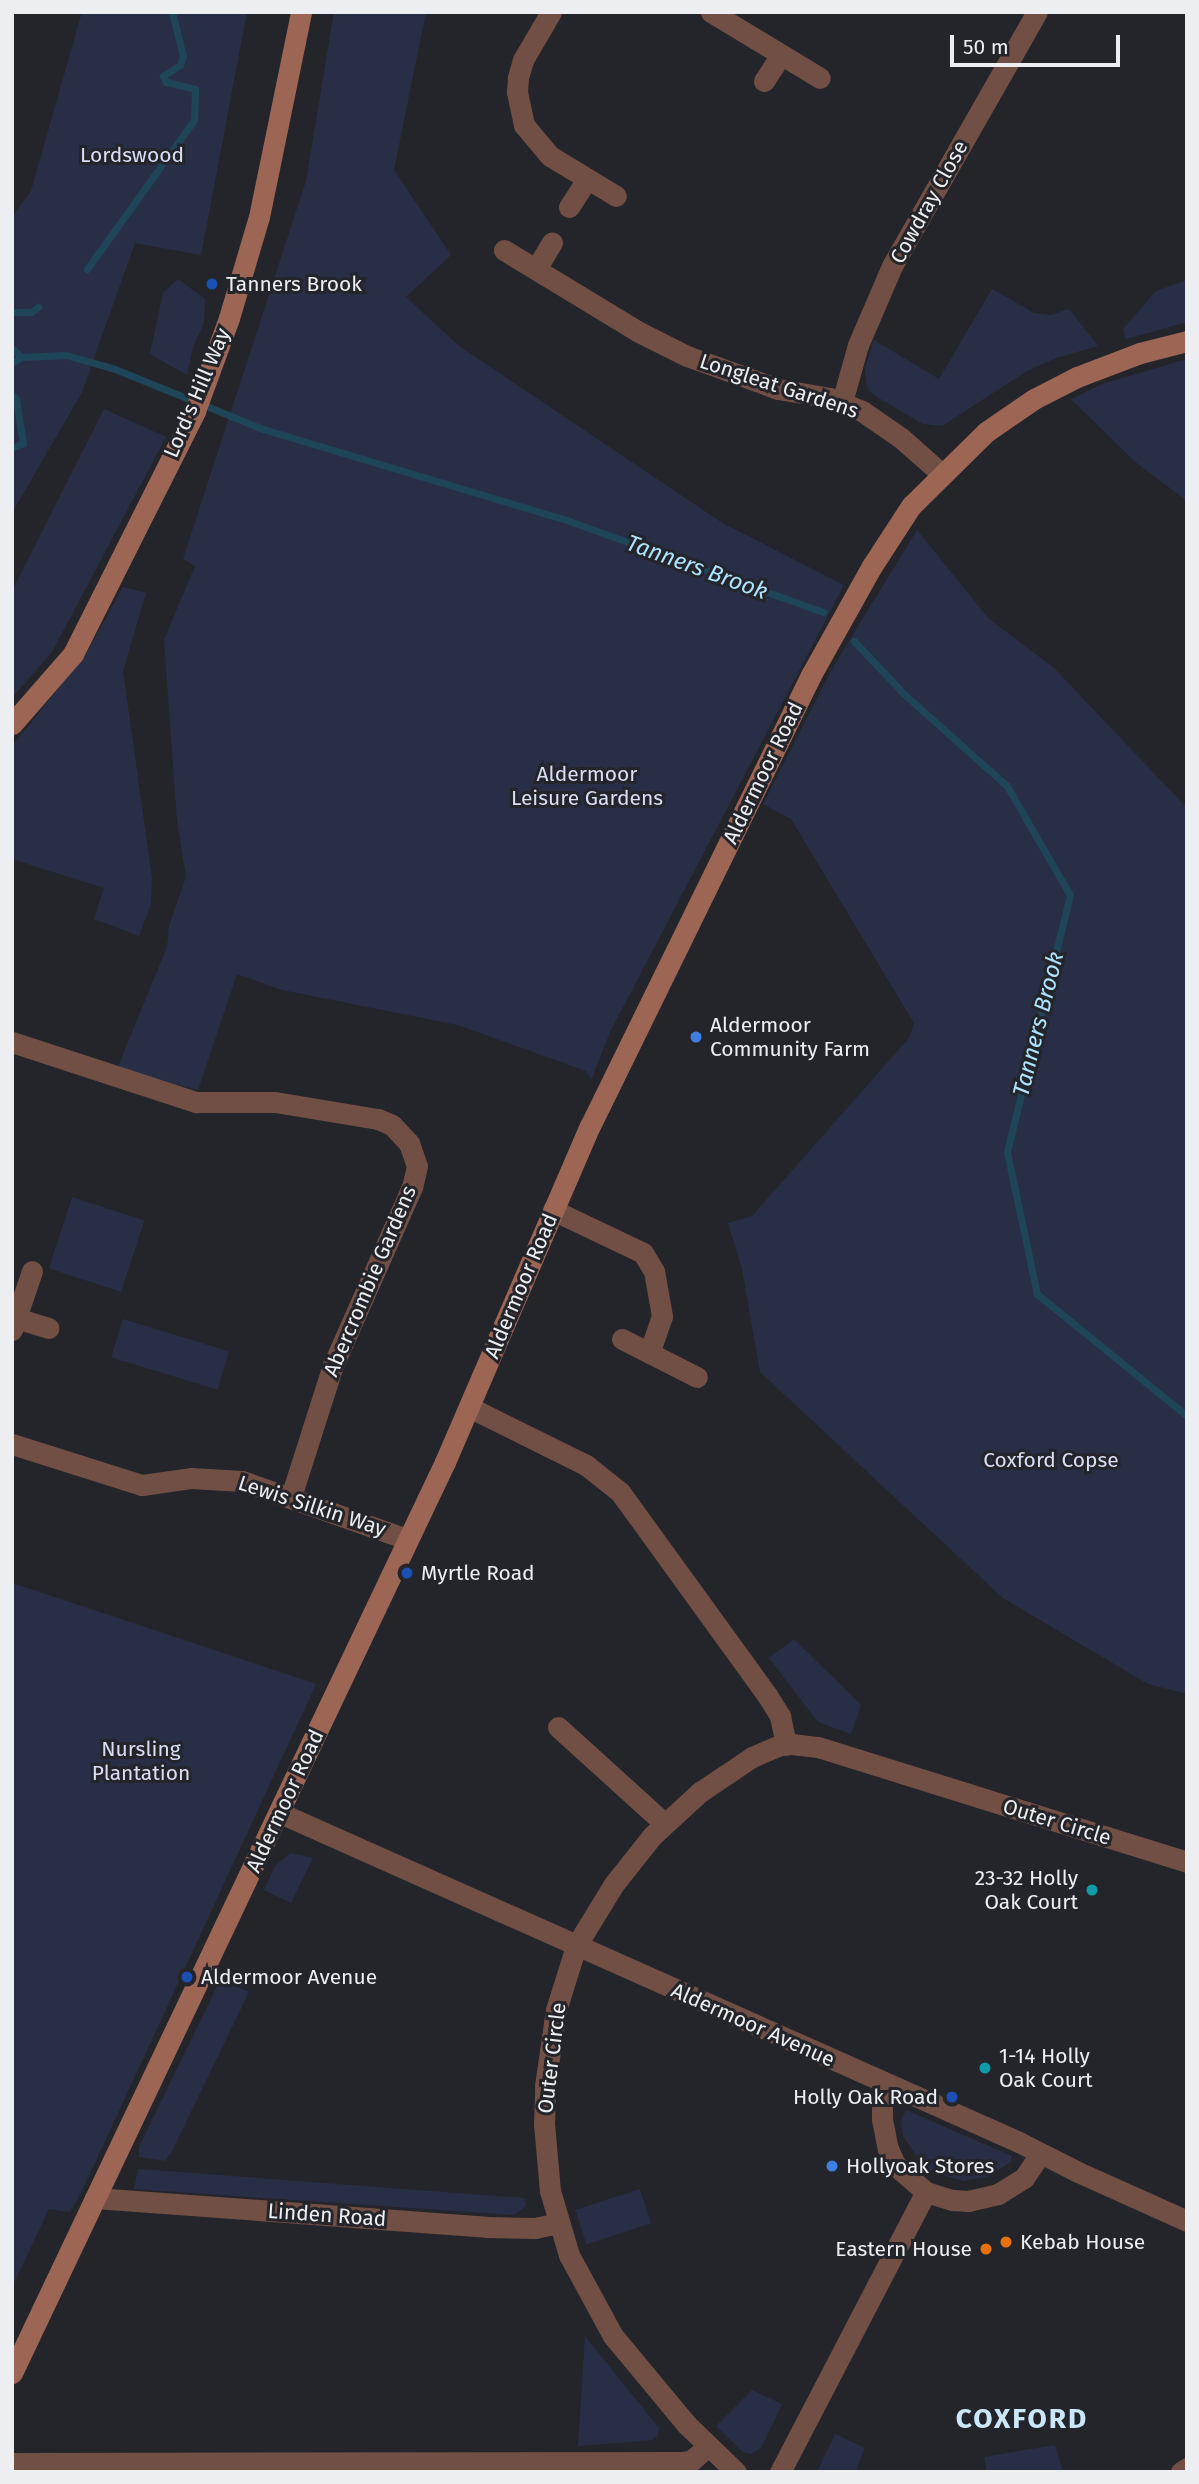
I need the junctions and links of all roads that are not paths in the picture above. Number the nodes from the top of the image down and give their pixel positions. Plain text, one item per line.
1 (551, 12) edge
2 (1037, 12) edge
3 (723, 15) edge
4 (298, 17) edge
5 (780, 56) junction
6 (820, 78) dead end
7 (764, 81) dead end
8 (587, 178) junction
9 (616, 197) dead end
10 (569, 207) dead end
11 (552, 242) dead end
12 (504, 250) dead end
13 (536, 269) junction
14 (1187, 341) edge
15 (842, 402) junction
16 (942, 474) junction
17 (12, 724) edge
18 (12, 1042) edge
19 (553, 1210) junction
20 (32, 1271) dead end
21 (14, 1324) edge
22 (49, 1328) dead end
23 (622, 1339) dead end
24 (649, 1353) junction
25 (696, 1377) dead end
26 (468, 1408) junction
27 (12, 1444) edge
28 (290, 1497) junction
29 (407, 1539) junction
30 (558, 1727) dead end
31 (786, 1744) junction
32 (280, 1813) junction
33 (665, 1824) junction
34 (1187, 1862) edge
35 (576, 1946) junction
36 (889, 2085) junction
37 (1040, 2154) junction
38 (926, 2192) junction
39 (95, 2198) junction
40 (1187, 2221) edge
41 (558, 2223) junction
42 (12, 2373) edge
43 (708, 2446) junction
44 (12, 2463) edge
45 (1187, 2468) edge
46 (736, 2472) edge
47 (780, 2472) edge
48 (1181, 2472) edge

1 - 8 street
2 - 15 street, Cowdray Close
3 - 5 street
4 - 17 street, Lord's Hill Way
5 - 6 street
5 - 7 street
8 - 9 street
8 - 10 street
11 - 13 street
12 - 13 street, Longleat Gardens
13 - 15 street, Longleat Gardens
14 - 16 street, Aldermoor Road
15 - 16 street, Longleat Gardens
16 - 19 street, Aldermoor Road
18 - 28 street, Abercrombie Gardens
19 - 24 street
19 - 26 street, Aldermoor Road
20 - 21 street
21 - 22 street
23 - 24 street
24 - 25 street
26 - 29 street, Aldermoor Road
26 - 31 street
27 - 28 street, Lewis Silkin Way
28 - 29 street, Lewis Silkin Way
29 - 32 street, Aldermoor Road
30 - 33 street
31 - 33 street, Outer Circle
31 - 34 street, Outer Circle
32 - 35 street, Aldermoor Avenue
32 - 39 street, Aldermoor Road
33 - 35 street, Outer Circle
35 - 36 street, Aldermoor Avenue
35 - 41 street, Outer Circle
36 - 37 street, Aldermoor Avenue
36 - 38 street
37 - 38 street
37 - 40 street, Aldermoor Avenue
38 - 47 street
39 - 41 street, Linden Road
39 - 42 street, Aldermoor Road
41 - 43 street, Outer Circle
43 - 44 street
43 - 46 street, Outer Circle
45 - 48 street

